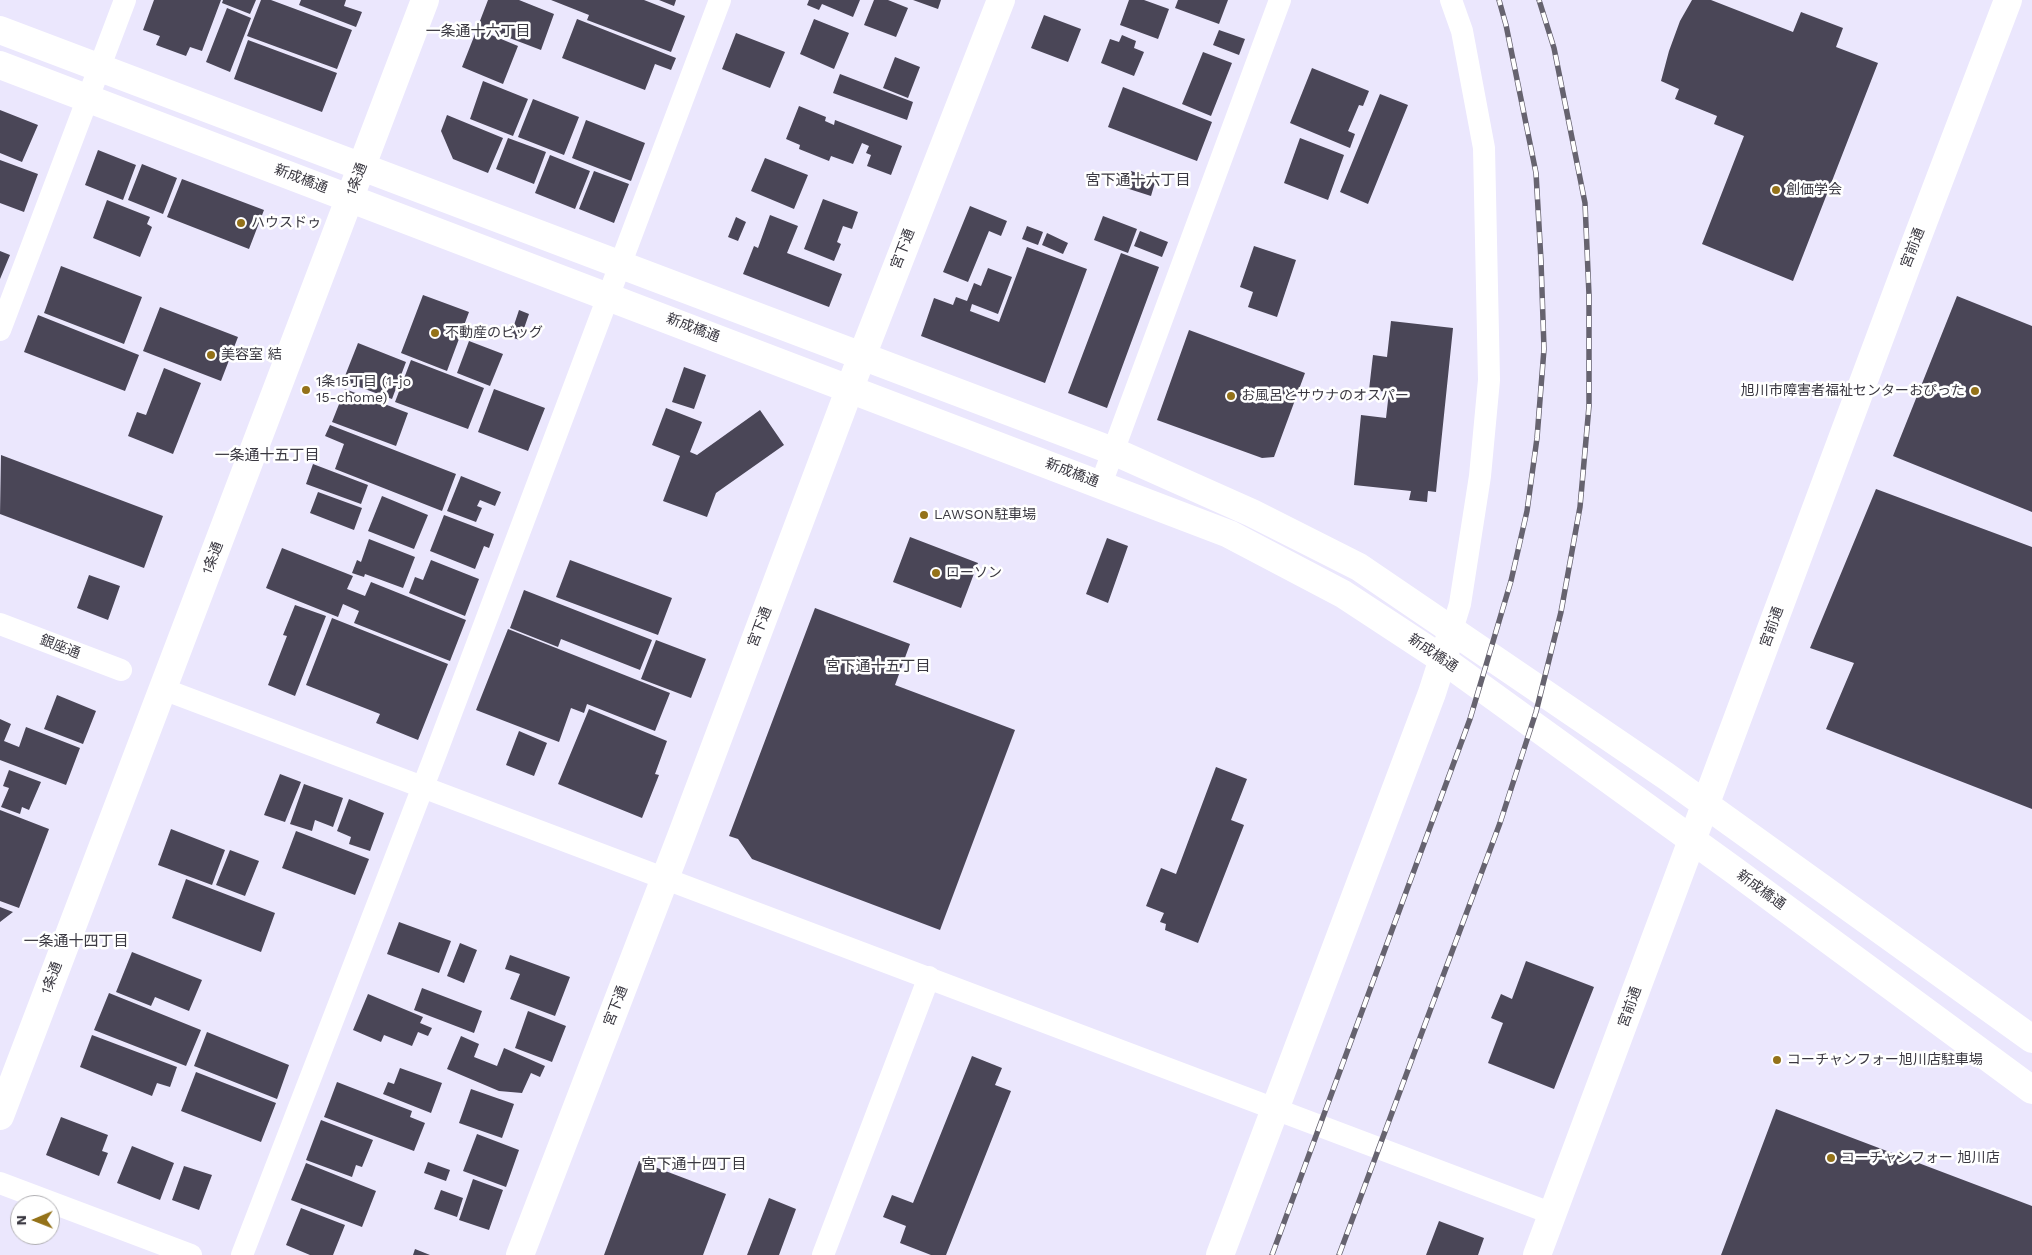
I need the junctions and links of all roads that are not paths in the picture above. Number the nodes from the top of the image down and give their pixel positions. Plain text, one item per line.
1 (125, 0) edge
2 (425, 0) edge
3 (720, 0) edge
4 (1001, 0) edge
5 (1280, 0) edge
6 (1451, 0) edge
7 (2008, 0) edge
8 (0, 30) edge
9 (0, 65) edge
10 (100, 68) junction
11 (88, 98) junction
12 (362, 167) junction
13 (350, 198) junction
14 (620, 264) junction
15 (608, 295) junction
16 (0, 330) edge
17 (862, 356) junction
18 (850, 388) junction
19 (1113, 451) junction
20 (1101, 484) junction
21 (0, 624) edge
22 (1452, 630) junction
23 (1442, 659) junction
24 (120, 670) dead end
25 (163, 688) junction
26 (423, 786) junction
27 (1706, 806) junction
28 (1693, 841) junction
29 (665, 878) junction
30 (929, 977) junction
31 (2032, 1039) edge
32 (2032, 1090) edge
33 (1274, 1109) junction
34 (0, 1116) edge
35 (0, 1183) edge
36 (1553, 1214) junction
37 (191, 1255) edge
38 (242, 1255) edge
39 (520, 1255) edge
40 (823, 1255) edge
41 (1220, 1255) edge
42 (1538, 1255) edge

1 - 10 street
2 - 12 street, 1条通
3 - 14 street
4 - 17 street, 宮下通
5 - 19 street
6 - 22 street
7 - 27 street, 宮前通
8 - 10 street
9 - 11 street, 新成橋通
10 - 11 street
10 - 12 street
11 - 13 street, 新成橋通
11 - 16 street
12 - 13 street, 1条通
12 - 14 street
13 - 15 street, 新成橋通
13 - 25 street, 1条通
14 - 15 street
14 - 17 street
15 - 18 street, 新成橋通
15 - 26 street
17 - 18 street, 宮下通
17 - 19 street
18 - 20 street, 新成橋通
18 - 29 street, 宮下通
19 - 20 street
19 - 22 street
20 - 23 street, 新成橋通
21 - 24 street, 銀座通
22 - 23 street
22 - 27 street
23 - 28 street, 新成橋通
23 - 33 street
25 - 26 street
25 - 34 street, 1条通
26 - 29 street
26 - 38 street
27 - 28 street, 宮前通
27 - 31 street
28 - 32 street, 新成橋通
28 - 36 street, 宮前通
29 - 30 street
29 - 39 street, 宮下通
30 - 33 street
30 - 40 street
33 - 36 street
33 - 41 street
35 - 37 street
36 - 42 street, 宮前通

